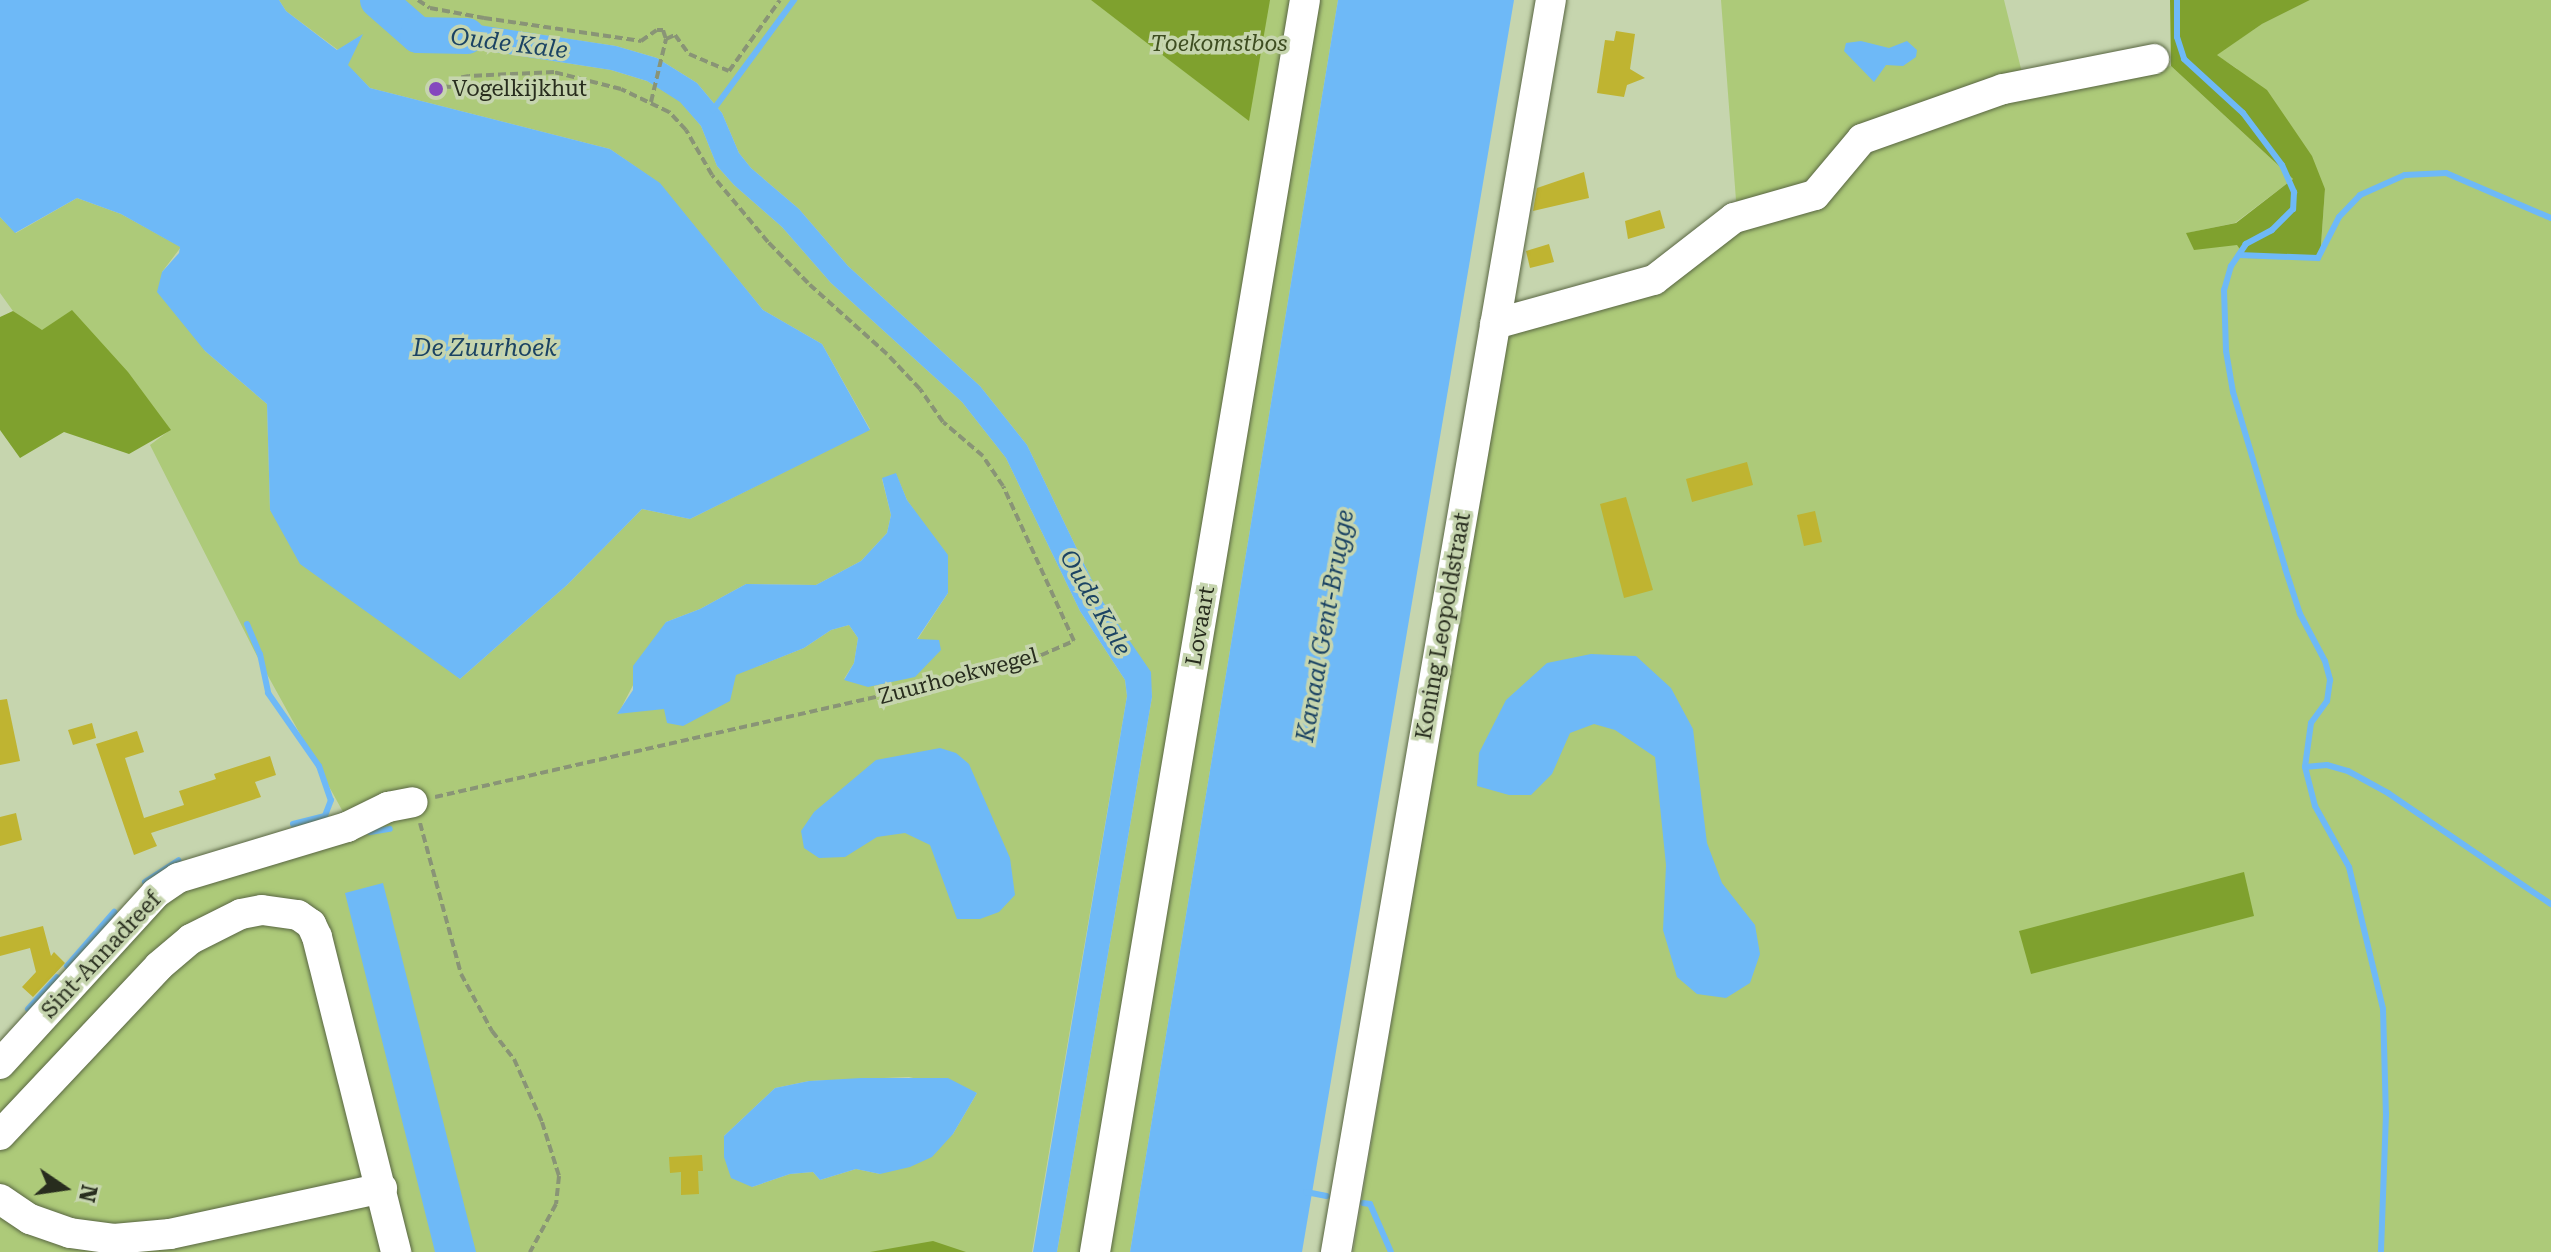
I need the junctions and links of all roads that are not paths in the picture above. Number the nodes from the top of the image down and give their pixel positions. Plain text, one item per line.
1 (1305, 0) edge
2 (1551, 0) edge
3 (2154, 59) dead end
4 (1495, 324) junction
5 (413, 802) road end
6 (0, 1064) edge
7 (0, 1135) edge
8 (382, 1188) junction
9 (0, 1199) edge
10 (396, 1252) edge
11 (1095, 1252) edge
12 (1336, 1252) edge

1 - 11 street, Lovaart
2 - 4 street, Koning Leopoldstraat
3 - 4 street
4 - 12 street, Koning Leopoldstraat
5 - 6 street, Sint-Annadreef
7 - 8 street
8 - 9 street
8 - 10 street

